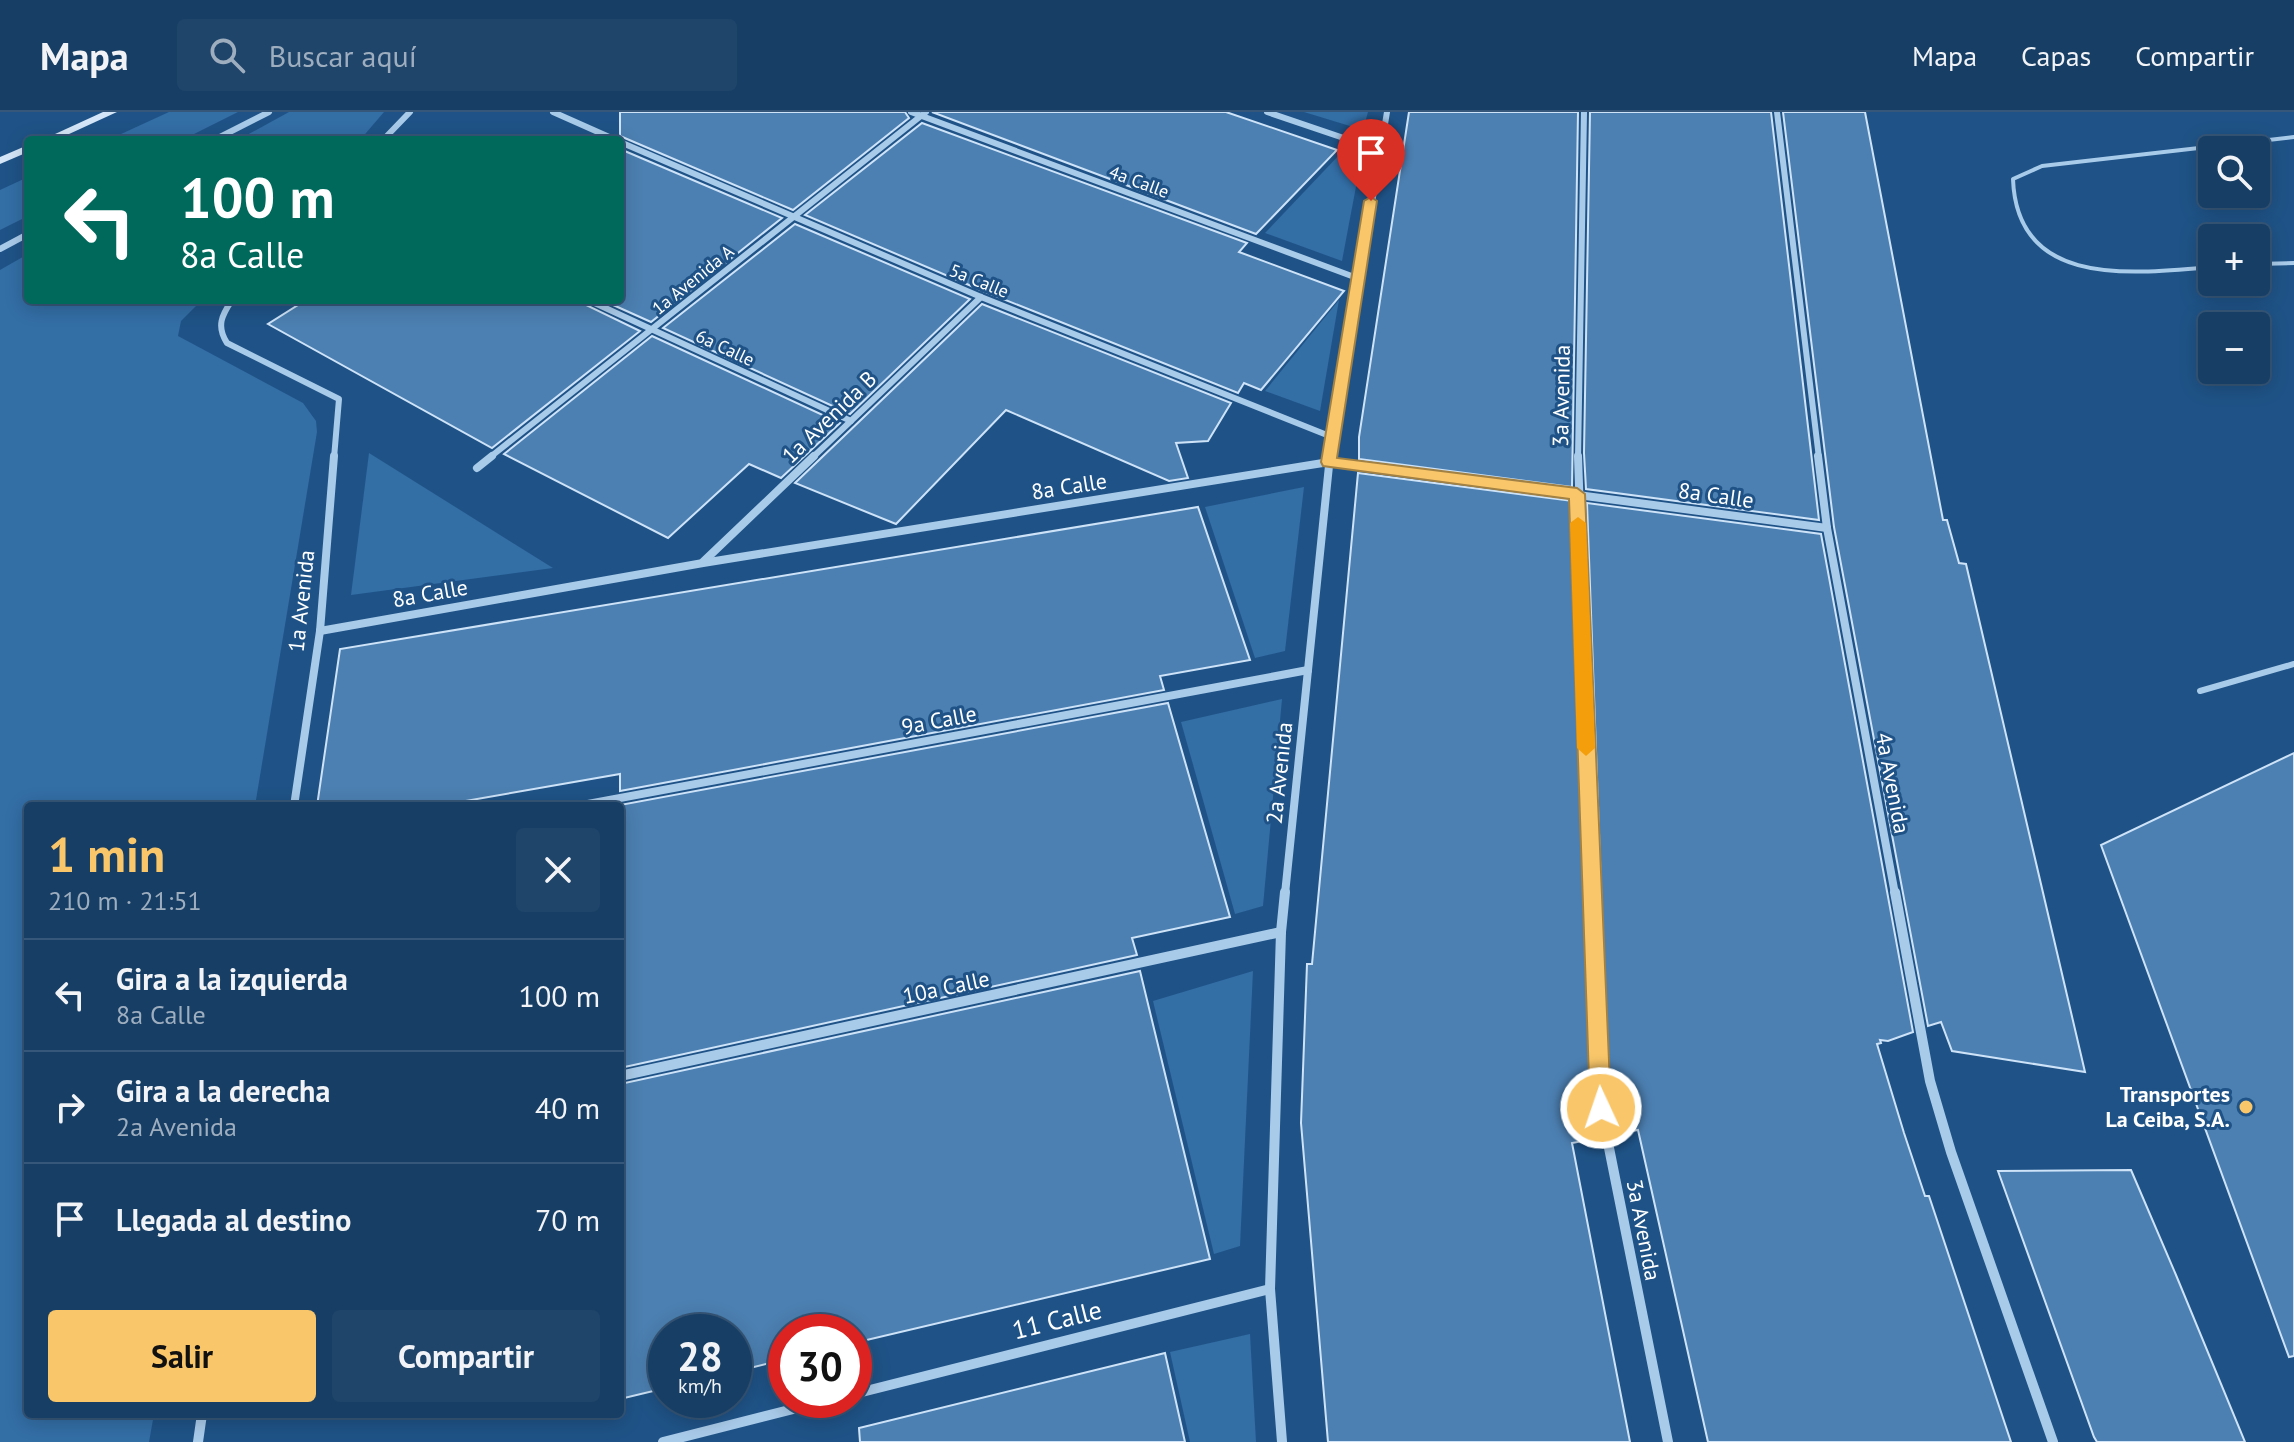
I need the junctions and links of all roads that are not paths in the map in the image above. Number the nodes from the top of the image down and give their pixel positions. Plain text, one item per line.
1 (112, 112) edge
2 (269, 112) edge
3 (410, 112) edge
4 (553, 112) edge
5 (911, 112) edge
6 (1267, 112) edge
7 (1387, 112) edge
8 (1584, 112) edge
9 (1777, 112) edge
10 (924, 114) edge
11 (56, 136) edge
12 (222, 136) edge
13 (387, 136) edge
14 (607, 136) edge
15 (2294, 137) edge
16 (624, 144) edge
17 (24, 150) edge
18 (1379, 150) junction
19 (0, 161) edge
20 (792, 217) junction
21 (24, 236) edge
22 (0, 249) edge
23 (2294, 263) edge
24 (2270, 264) edge
25 (2198, 268) edge
26 (1357, 278) junction
27 (981, 297) junction
28 (230, 304) edge
29 (597, 304) edge
30 (654, 331) junction
31 (851, 421) junction
32 (1332, 437) junction
33 (1329, 462) junction
34 (477, 468) dead end
35 (1577, 494) junction
36 (1827, 528) junction
37 (703, 563) junction
38 (320, 631) junction
39 (2294, 664) edge
40 (1308, 670) junction
41 (2200, 691) dead end
42 (295, 802) edge
43 (598, 802) edge
44 (1281, 932) junction
45 (624, 1075) edge
46 (1270, 1289) junction
47 (872, 1389) edge
48 (768, 1415) edge
49 (201, 1418) edge
50 (198, 1442) edge
51 (663, 1442) edge
52 (1282, 1442) edge
53 (1668, 1442) edge
54 (2053, 1442) edge

1 - 11 main road
2 - 12 street
3 - 13 street
4 - 14 street, 5a Calle
5 - 10 street, 4a Calle
6 - 18 street
7 - 18 street, 2a Avenida
8 - 35 street, 3a Avenida
9 - 36 street, 4a Avenida
10 - 20 street, 1a Avenida A
10 - 26 street, 4a Calle
15 - 25 lane
16 - 20 street, 5a Calle
17 - 19 main road
18 - 26 street, 2a Avenida
20 - 27 street, 5a Calle
20 - 30 street, 1a Avenida A
21 - 22 street
23 - 24 lane
26 - 32 street, 2a Avenida
27 - 31 street, 1a Avenida B
27 - 32 street, 5a Calle
28 - 38 street, 1a Avenida
29 - 30 street, 6a Calle
30 - 31 street, 6a Calle
30 - 34 street, 1a Avenida A
31 - 37 street, 1a Avenida B
32 - 33 street, 2a Avenida
33 - 35 street, 8a Calle
33 - 37 street, 8a Calle
33 - 40 street, 2a Avenida
35 - 36 street, 8a Calle
35 - 53 street, 3a Avenida
36 - 54 street, 4a Avenida
37 - 38 street, 8a Calle
38 - 42 street, 1a Avenida
39 - 41 lane
40 - 43 street, 9a Calle
40 - 44 street, 2a Avenida
44 - 45 street, 10a Calle
44 - 46 street, 2a Avenida
46 - 47 street, 11 Calle
46 - 52 street, 2a Avenida
48 - 51 street
49 - 50 street

